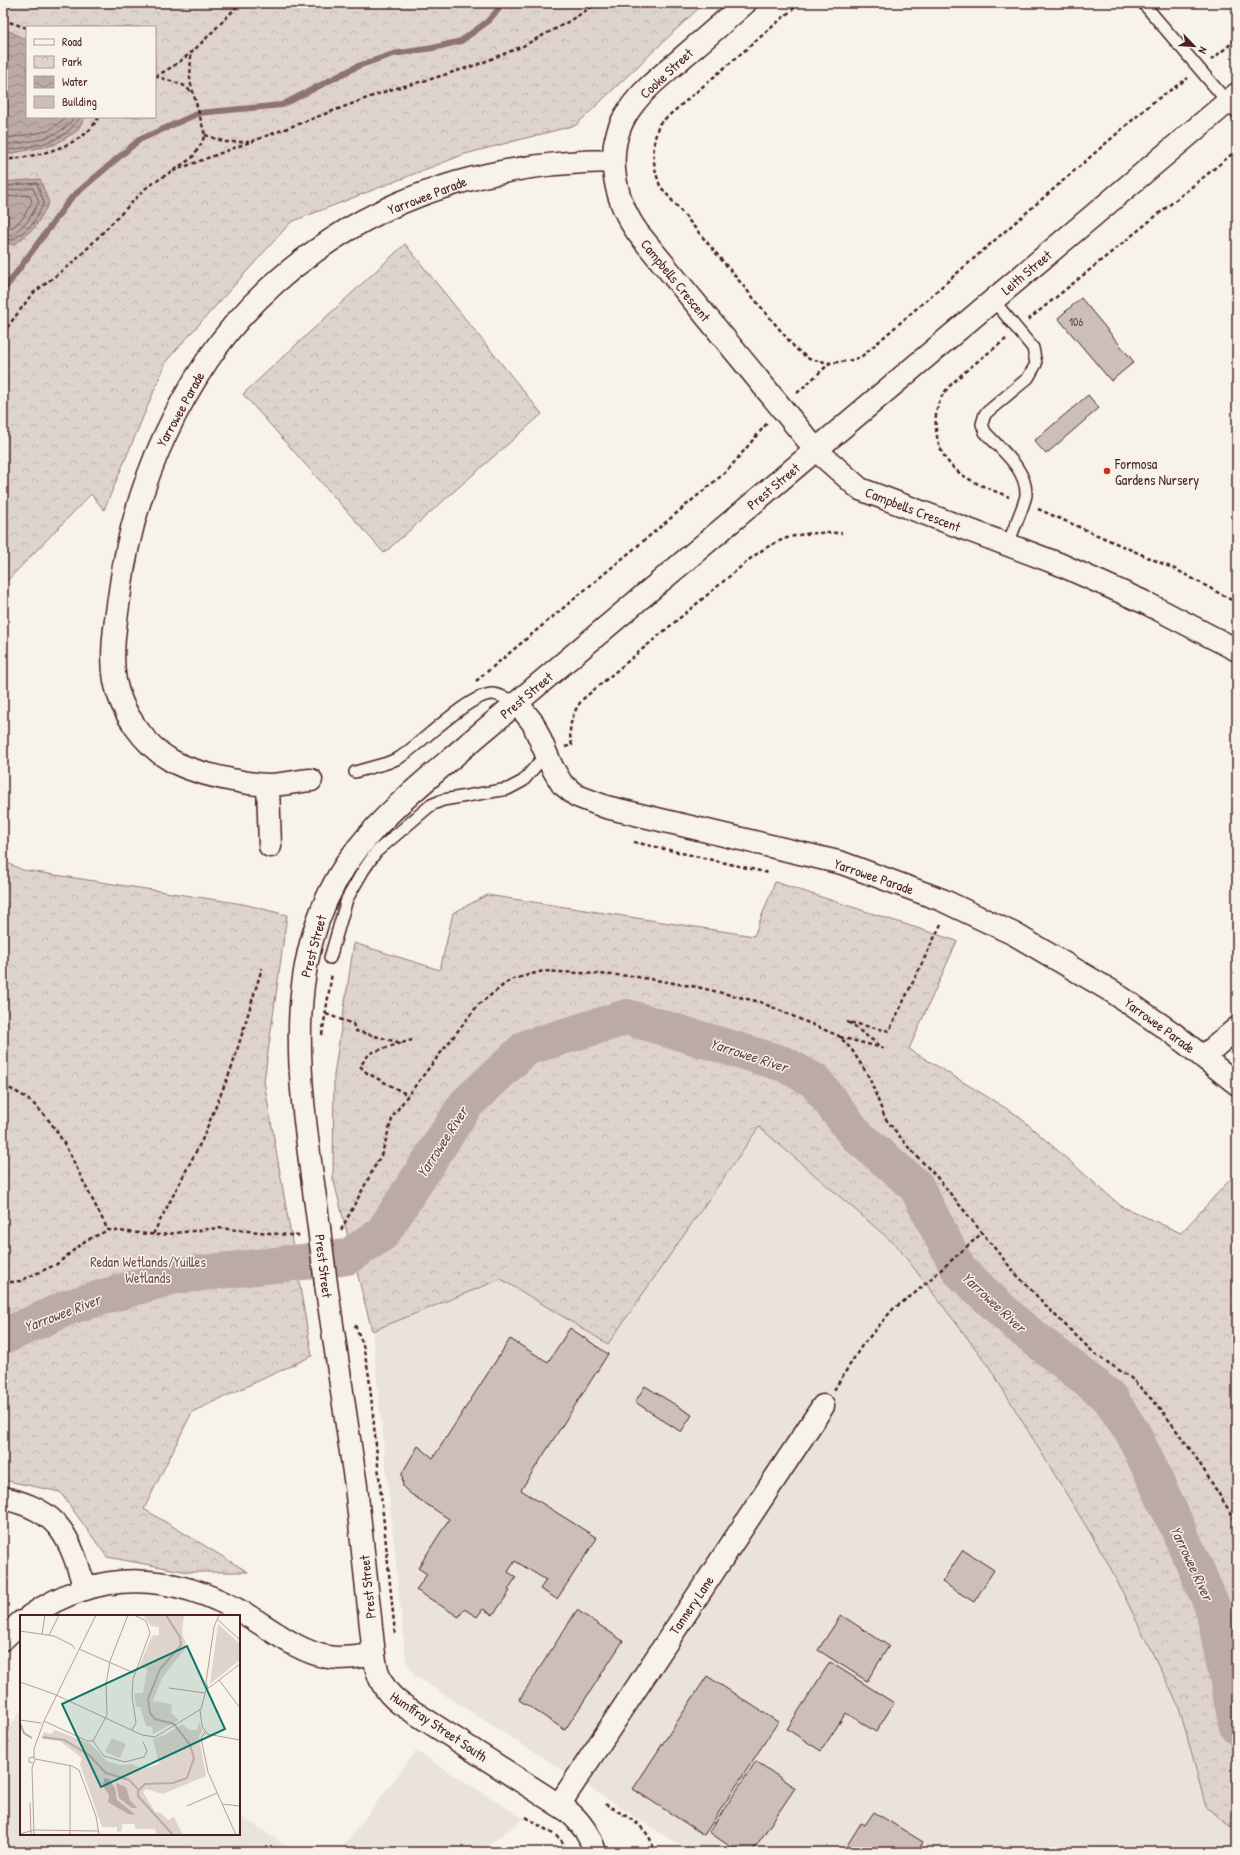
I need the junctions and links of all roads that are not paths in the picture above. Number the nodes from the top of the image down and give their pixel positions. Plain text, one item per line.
1 (745, 3) edge
2 (1143, 3) edge
3 (1234, 103) edge
4 (613, 161) junction
5 (993, 300) junction
6 (816, 450) junction
7 (1008, 545) junction
8 (1237, 650) edge
9 (517, 703) junction
10 (546, 754) junction
11 (355, 772) dead end
12 (311, 780) dead end
13 (268, 785) junction
14 (270, 846) dead end
15 (330, 958) dead end
16 (1237, 1028) edge
17 (1203, 1057) junction
18 (1237, 1084) edge
19 (824, 1406) road end
20 (3, 1498) edge
21 (85, 1589) junction
22 (32, 1615) edge
23 (20, 1623) edge
24 (3, 1639) edge
25 (374, 1655) junction
26 (559, 1805) junction
27 (595, 1852) edge

1 - 4 street, Cooke Street
2 - 3 lane
3 - 5 street, Leith Street
4 - 6 street, Campbells Crescent
4 - 13 street, Yarrowee Parade
5 - 6 street, Leith Street
5 - 7 lane
6 - 7 street, Campbells Crescent
6 - 9 street, Prest Street
7 - 8 street, Campbells Crescent
9 - 10 street, Yarrowee Parade
9 - 11 lane
9 - 25 street, Prest Street, bridge
10 - 15 lane
10 - 17 street, Yarrowee Parade
12 - 13 street, Yarrowee Parade
13 - 14 street
16 - 17 street
17 - 18 street, Yarrowee Parade
19 - 26 street, Tannery Lane
20 - 21 street
21 - 22 street
21 - 25 street
23 - 24 street
25 - 26 street, Humffray Street South
26 - 27 street, Humffray Street South

